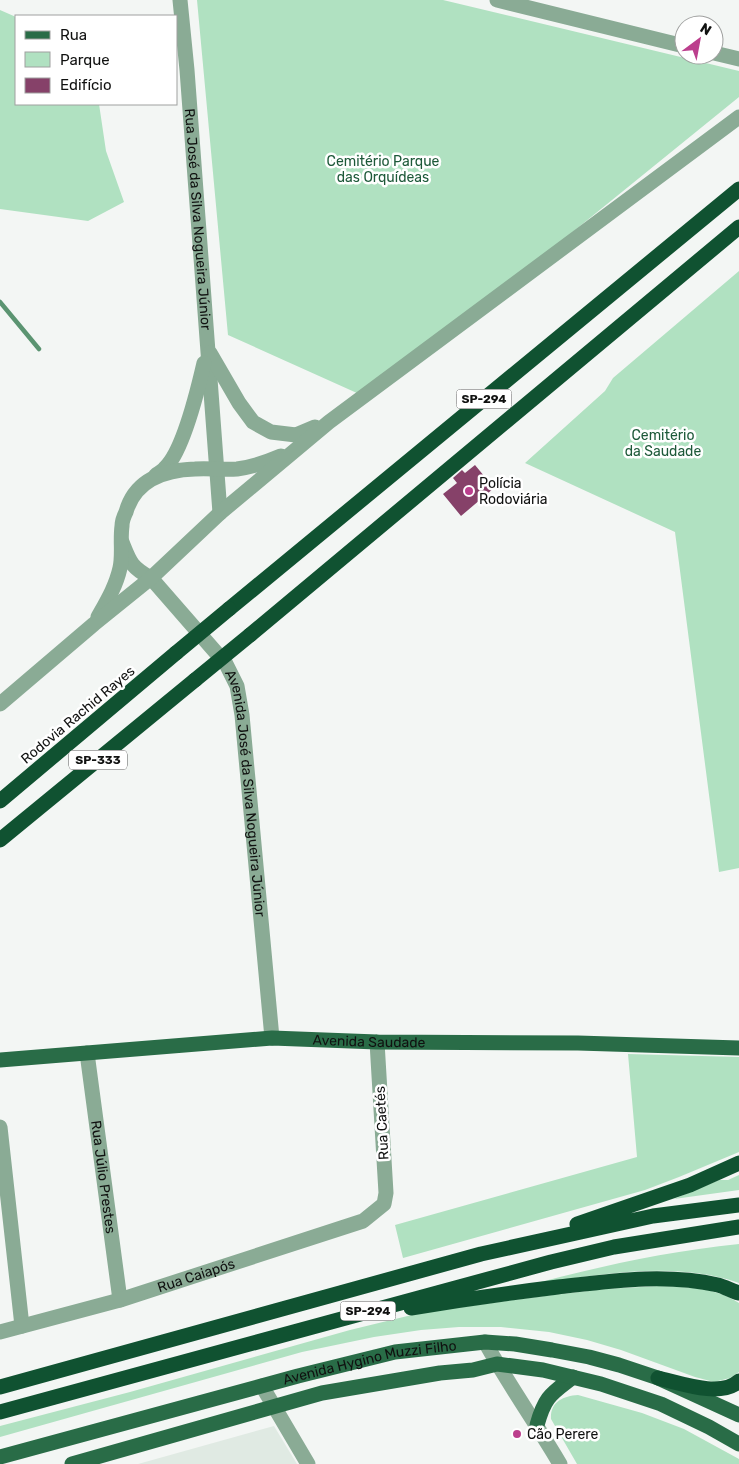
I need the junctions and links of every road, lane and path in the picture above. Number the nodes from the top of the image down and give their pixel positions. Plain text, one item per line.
1 (180, 0) edge
2 (497, 0) edge
3 (674, 44) edge
4 (724, 55) edge
5 (739, 59) edge
6 (739, 117) edge
7 (739, 189) edge
8 (739, 227) edge
9 (208, 350) junction
10 (329, 422) junction
11 (292, 452) junction
12 (215, 469) junction
13 (150, 479) junction
14 (220, 513) junction
15 (122, 542) junction
16 (151, 578) junction
17 (94, 624) junction
18 (176, 653) joint
19 (196, 680) joint
20 (0, 704) edge
21 (0, 801) edge
22 (0, 840) edge
23 (272, 1038) junction
24 (377, 1042) junction
25 (739, 1048) edge
26 (86, 1053) junction
27 (0, 1060) edge
28 (0, 1127) edge
29 (739, 1163) edge
30 (384, 1204) joint
31 (739, 1204) edge
32 (739, 1227) edge
33 (481, 1254) junction
34 (739, 1293) edge
35 (120, 1300) junction
36 (323, 1323) junction
37 (22, 1326) junction
38 (0, 1332) edge
39 (485, 1342) junction
40 (497, 1364) junction
41 (573, 1377) junction
42 (658, 1378) junction
43 (739, 1381) edge
44 (262, 1386) junction
45 (0, 1387) edge
46 (274, 1407) junction
47 (0, 1412) edge
48 (739, 1415) edge
49 (537, 1425) junction
50 (739, 1444) edge
51 (0, 1458) edge
52 (72, 1464) edge
53 (308, 1464) edge
54 (560, 1464) edge

1 - 9 street, Rua José da Silva Nogueira Júnior
2 - 3 street
4 - 5 street
6 - 10 street
7 - 18 highway, SP-294, bridge
8 - 19 highway, SP-294, bridge
9 - 10 street
9 - 12 street, Rua José da Silva Nogueira Júnior
9 - 13 street, Rua José da Silva Nogueira Júnior
10 - 11 street
11 - 12 street
11 - 14 street
12 - 13 street
12 - 14 street, Rua José da Silva Nogueira Júnior
13 - 15 street, Rua José da Silva Nogueira Júnior
14 - 16 street
15 - 16 street, Avenida José da Silva Nogueira Júnior
15 - 17 street, Rua José da Silva Nogueira Júnior
16 - 17 street
16 - 23 street, Avenida José da Silva Nogueira Júnior
17 - 20 street
18 - 21 highway, Rodovia Rachid Rayes / SP-333
19 - 22 highway, SP-333
23 - 24 main road, Avenida Saudade
23 - 26 main road, Avenida Saudade
24 - 25 main road, Avenida Saudade
24 - 30 street, Rua Caetés
26 - 27 main road, Avenida Saudade
26 - 35 street, Rua Júlio Prestes
28 - 37 street
29 - 33 highway
30 - 35 street, Rua Caiapós
31 - 33 highway, SP-294
32 - 36 highway, SP-294
33 - 45 highway, SP-294
34 - 36 highway
35 - 37 street, Rua Caiapós
36 - 47 highway, SP-294
37 - 38 street, Rua Caiapós
39 - 40 street
39 - 42 main road, Avenida Hygino Muzzi Filho
39 - 44 main road, Avenida Hygino Muzzi Filho
40 - 41 main road, Avenida Hygino Muzzi Filho
40 - 46 main road, Avenida Hygino Muzzi Filho
40 - 49 street
41 - 49 main road
41 - 50 main road, Avenida Hygino Muzzi Filho
42 - 43 highway
42 - 48 main road, Avenida Hygino Muzzi Filho
44 - 46 street
44 - 51 main road, Avenida Hygino Muzzi Filho
46 - 52 main road, Avenida Hygino Muzzi Filho
46 - 53 street
49 - 54 street

